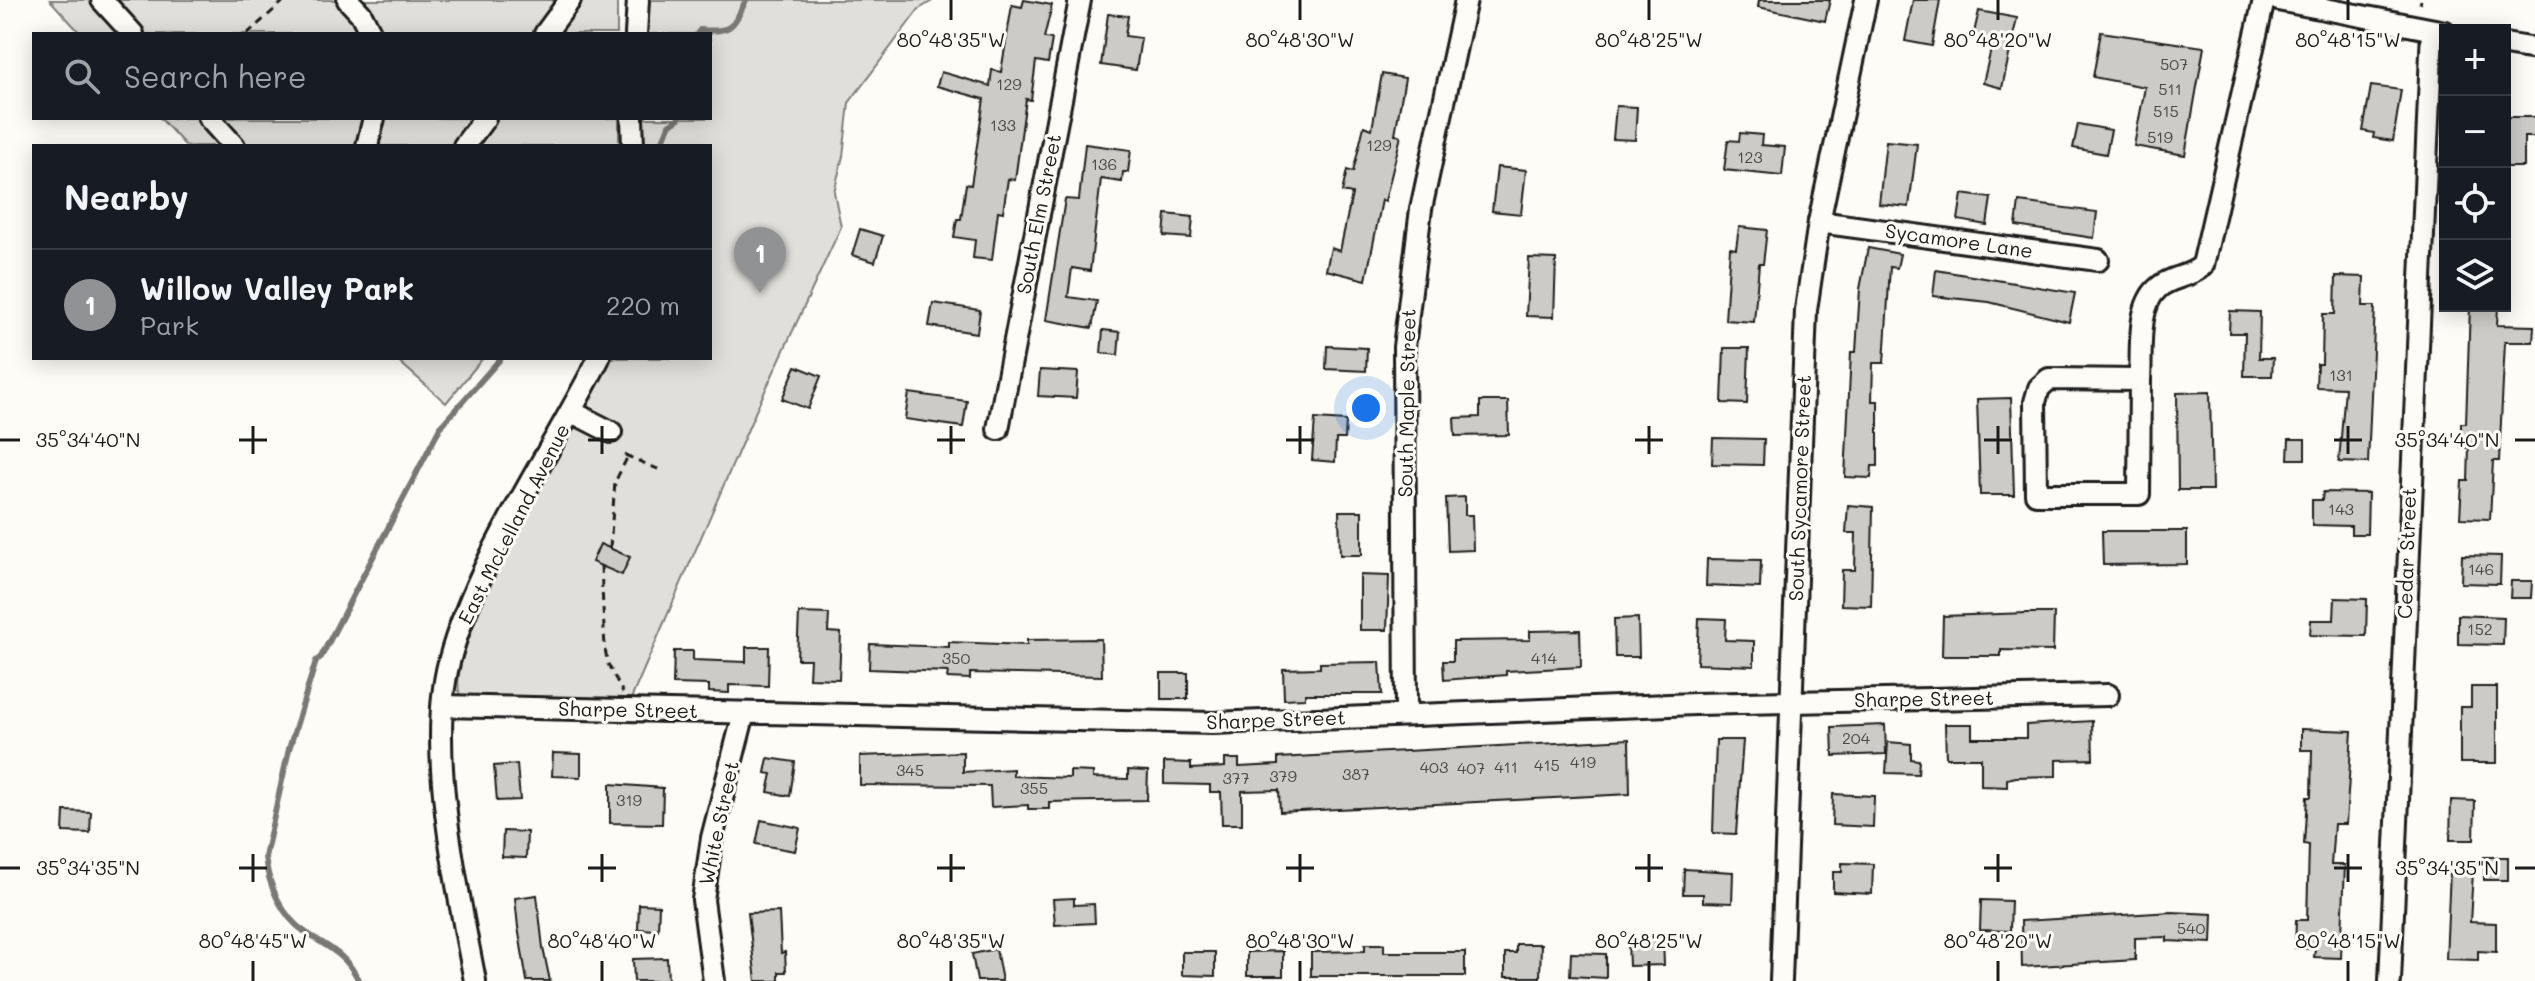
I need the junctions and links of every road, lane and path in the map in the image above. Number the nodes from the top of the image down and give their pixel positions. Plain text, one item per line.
1 (102, 0) edge
2 (285, 0) edge
3 (348, 0) edge
4 (570, 0) edge
5 (638, 0) edge
6 (1080, 0) edge
7 (1466, 0) edge
8 (1866, 0) edge
9 (2264, 0) edge
10 (2278, 0) edge
11 (2438, 31) edge
12 (131, 32) edge
13 (249, 32) edge
14 (370, 32) edge
15 (546, 32) edge
16 (636, 32) edge
17 (2511, 45) edge
18 (2535, 49) edge
19 (211, 120) edge
20 (374, 120) edge
21 (484, 120) edge
22 (632, 120) edge
23 (232, 144) edge
24 (368, 144) edge
25 (466, 144) edge
26 (633, 144) edge
27 (1819, 222) junction
28 (2098, 260) dead end
29 (598, 360) edge
30 (2140, 380) junction
31 (572, 412) junction
32 (998, 429) dead end
33 (611, 432) dead end
34 (660, 470) dead end
35 (610, 548) dead end
36 (601, 566) dead end
37 (2108, 695) dead end
38 (624, 696) dead end
39 (1793, 702) junction
40 (444, 706) junction
41 (744, 713) junction
42 (1406, 715) junction
43 (475, 981) edge
44 (714, 981) edge
45 (1781, 981) edge
46 (2390, 981) edge

1 - 12 street
2 - 13 path
3 - 14 street
4 - 15 street
5 - 16 street
6 - 32 street, South Elm Street
7 - 42 street, South Maple Street
8 - 27 street, South Sycamore Street
9 - 30 street
10 - 11 street
11 - 46 street, Cedar Street
17 - 18 street
19 - 23 street
20 - 24 street
21 - 25 street
22 - 26 street
27 - 28 street, Sycamore Lane
27 - 39 street, South Sycamore Street
29 - 31 street, East McLelland Avenue
30 - 30 street
31 - 33 street
31 - 40 street, East McLelland Avenue
34 - 35 path
36 - 38 path
37 - 39 street, Sharpe Street
39 - 42 street, Sharpe Street
39 - 45 street, South Sycamore Street
40 - 41 street, Sharpe Street
40 - 43 street, East McLelland Avenue
41 - 42 street, Sharpe Street
41 - 44 street, White Street

